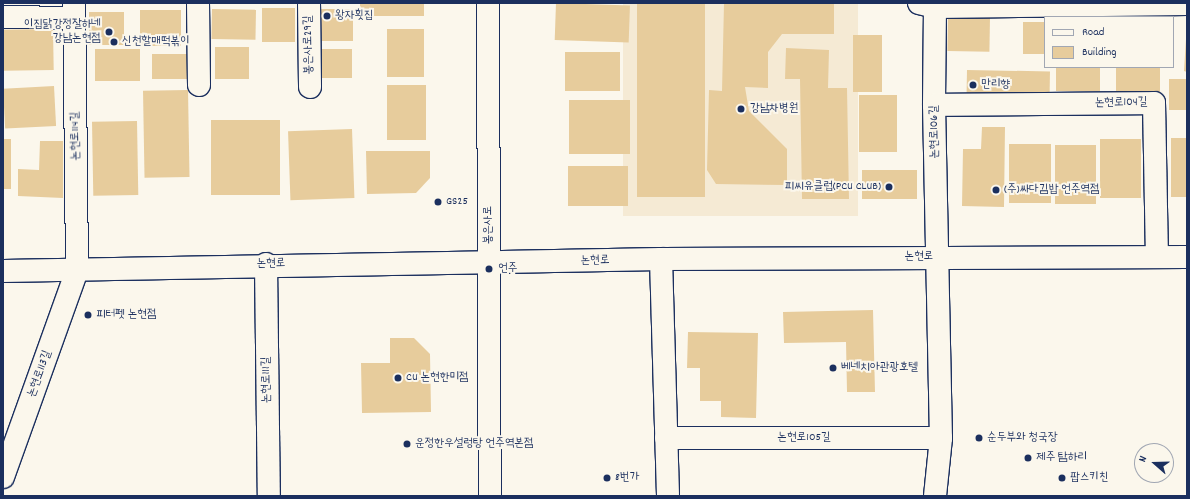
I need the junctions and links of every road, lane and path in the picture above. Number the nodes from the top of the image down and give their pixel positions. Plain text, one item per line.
1 (198, 3) edge
2 (309, 3) edge
3 (488, 3) edge
4 (999, 4) edge
5 (1187, 4) edge
6 (927, 5) edge
7 (74, 10) edge
8 (3, 17) edge
9 (199, 85) dead end
10 (310, 87) dead end
11 (934, 105) junction
12 (1158, 256) junction
13 (1187, 256) edge
14 (938, 257) junction
15 (661, 259) junction
16 (489, 263) junction
17 (266, 264) junction
18 (77, 270) junction
19 (3, 271) edge
20 (666, 438) junction
21 (941, 438) junction
22 (3, 477) edge
23 (269, 496) edge
24 (490, 496) edge
25 (668, 496) edge
26 (935, 496) edge

1 - 9 street
2 - 10 street, 봉은사로29길
3 - 16 street, 봉은사로
4 - 5 street
4 - 6 street
6 - 11 street, 논현로106길
7 - 8 street
7 - 18 street, 논현로114길
11 - 12 street, 논현로104길
11 - 14 street, 논현로106길
12 - 13 street, 논현로
12 - 14 street, 논현로
14 - 15 street, 논현로
14 - 21 street
15 - 16 street, 논현로
15 - 20 street
16 - 17 street, 논현로
16 - 24 street, 봉은사로
17 - 18 street, 논현로
17 - 23 street, 논현로111길
18 - 19 street, 논현로
18 - 22 street, 논현로113길
20 - 21 street, 논현로105길
20 - 25 street
21 - 26 street

